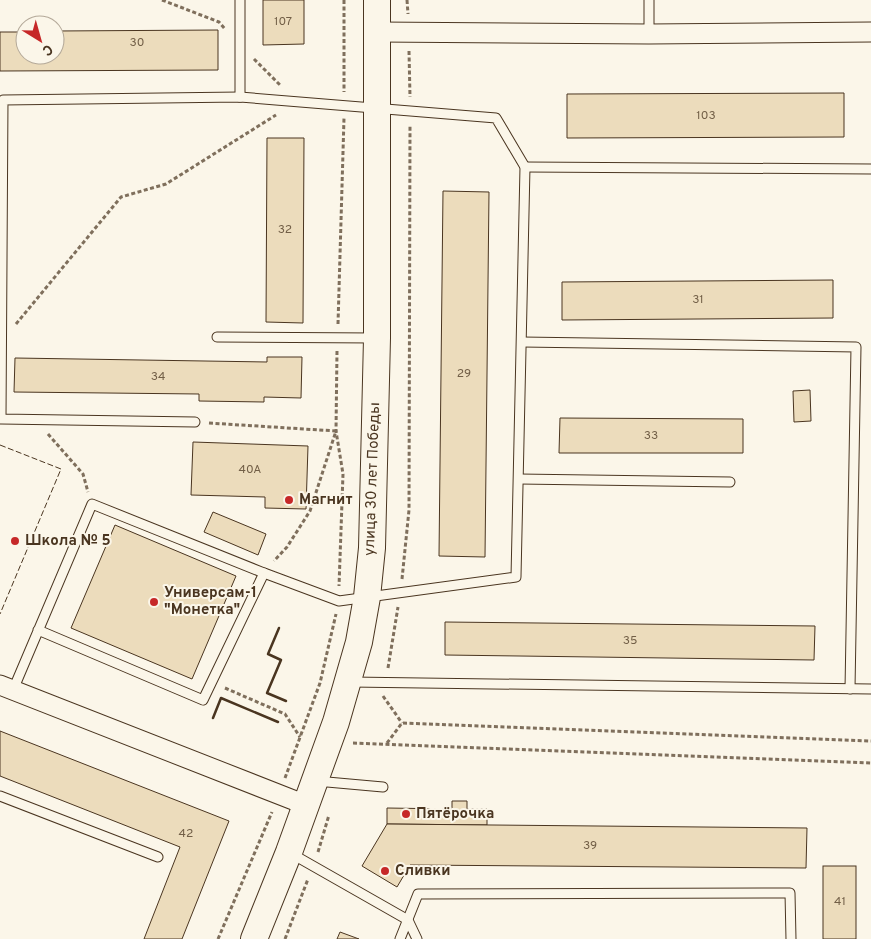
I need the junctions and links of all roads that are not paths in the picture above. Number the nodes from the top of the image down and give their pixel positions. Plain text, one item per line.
1 (240, 0) edge
2 (377, 0) edge
3 (649, 0) edge
4 (378, 32) junction
5 (871, 32) edge
6 (649, 34) junction
7 (240, 97) junction
8 (378, 110) junction
9 (525, 167) junction
10 (871, 169) edge
11 (217, 337) dead end
12 (377, 338) junction
13 (522, 342) junction
14 (1, 419) edge
15 (195, 422) road end
16 (519, 479) junction
17 (730, 482) dead end
18 (264, 573) junction
19 (367, 597) junction
20 (38, 630) junction
21 (348, 682) junction
22 (6, 687) edge
23 (850, 689) junction
24 (871, 689) edge
25 (383, 788) dead end
26 (311, 793) junction
27 (0, 796) edge
28 (289, 852) junction
29 (158, 857) dead end
30 (408, 920) junction
31 (254, 939) edge
32 (400, 939) edge
33 (417, 939) edge
34 (791, 939) edge

1 - 7 lane
2 - 4 main road, улица 30 лет Победы
3 - 6 lane
4 - 6 street
4 - 8 main road, улица 30 лет Победы
5 - 6 street
7 - 8 lane
7 - 14 lane
8 - 9 lane
8 - 12 main road, улица 30 лет Победы
9 - 10 lane
9 - 13 lane
11 - 12 lane
12 - 19 main road, улица 30 лет Победы
13 - 16 lane
13 - 23 lane
14 - 15 lane
16 - 17 lane
16 - 19 lane
18 - 19 lane
18 - 20 lane
18 - 20 lane
19 - 21 main road, улица 30 лет Победы
20 - 22 lane
21 - 23 lane
21 - 26 main road, улица 30 лет Победы
22 - 26 street
23 - 24 lane
25 - 26 lane
26 - 28 main road, улица 30 лет Победы
27 - 29 lane
28 - 30 lane
28 - 31 main road, улица 30 лет Победы
30 - 32 lane
30 - 33 lane
30 - 34 lane

